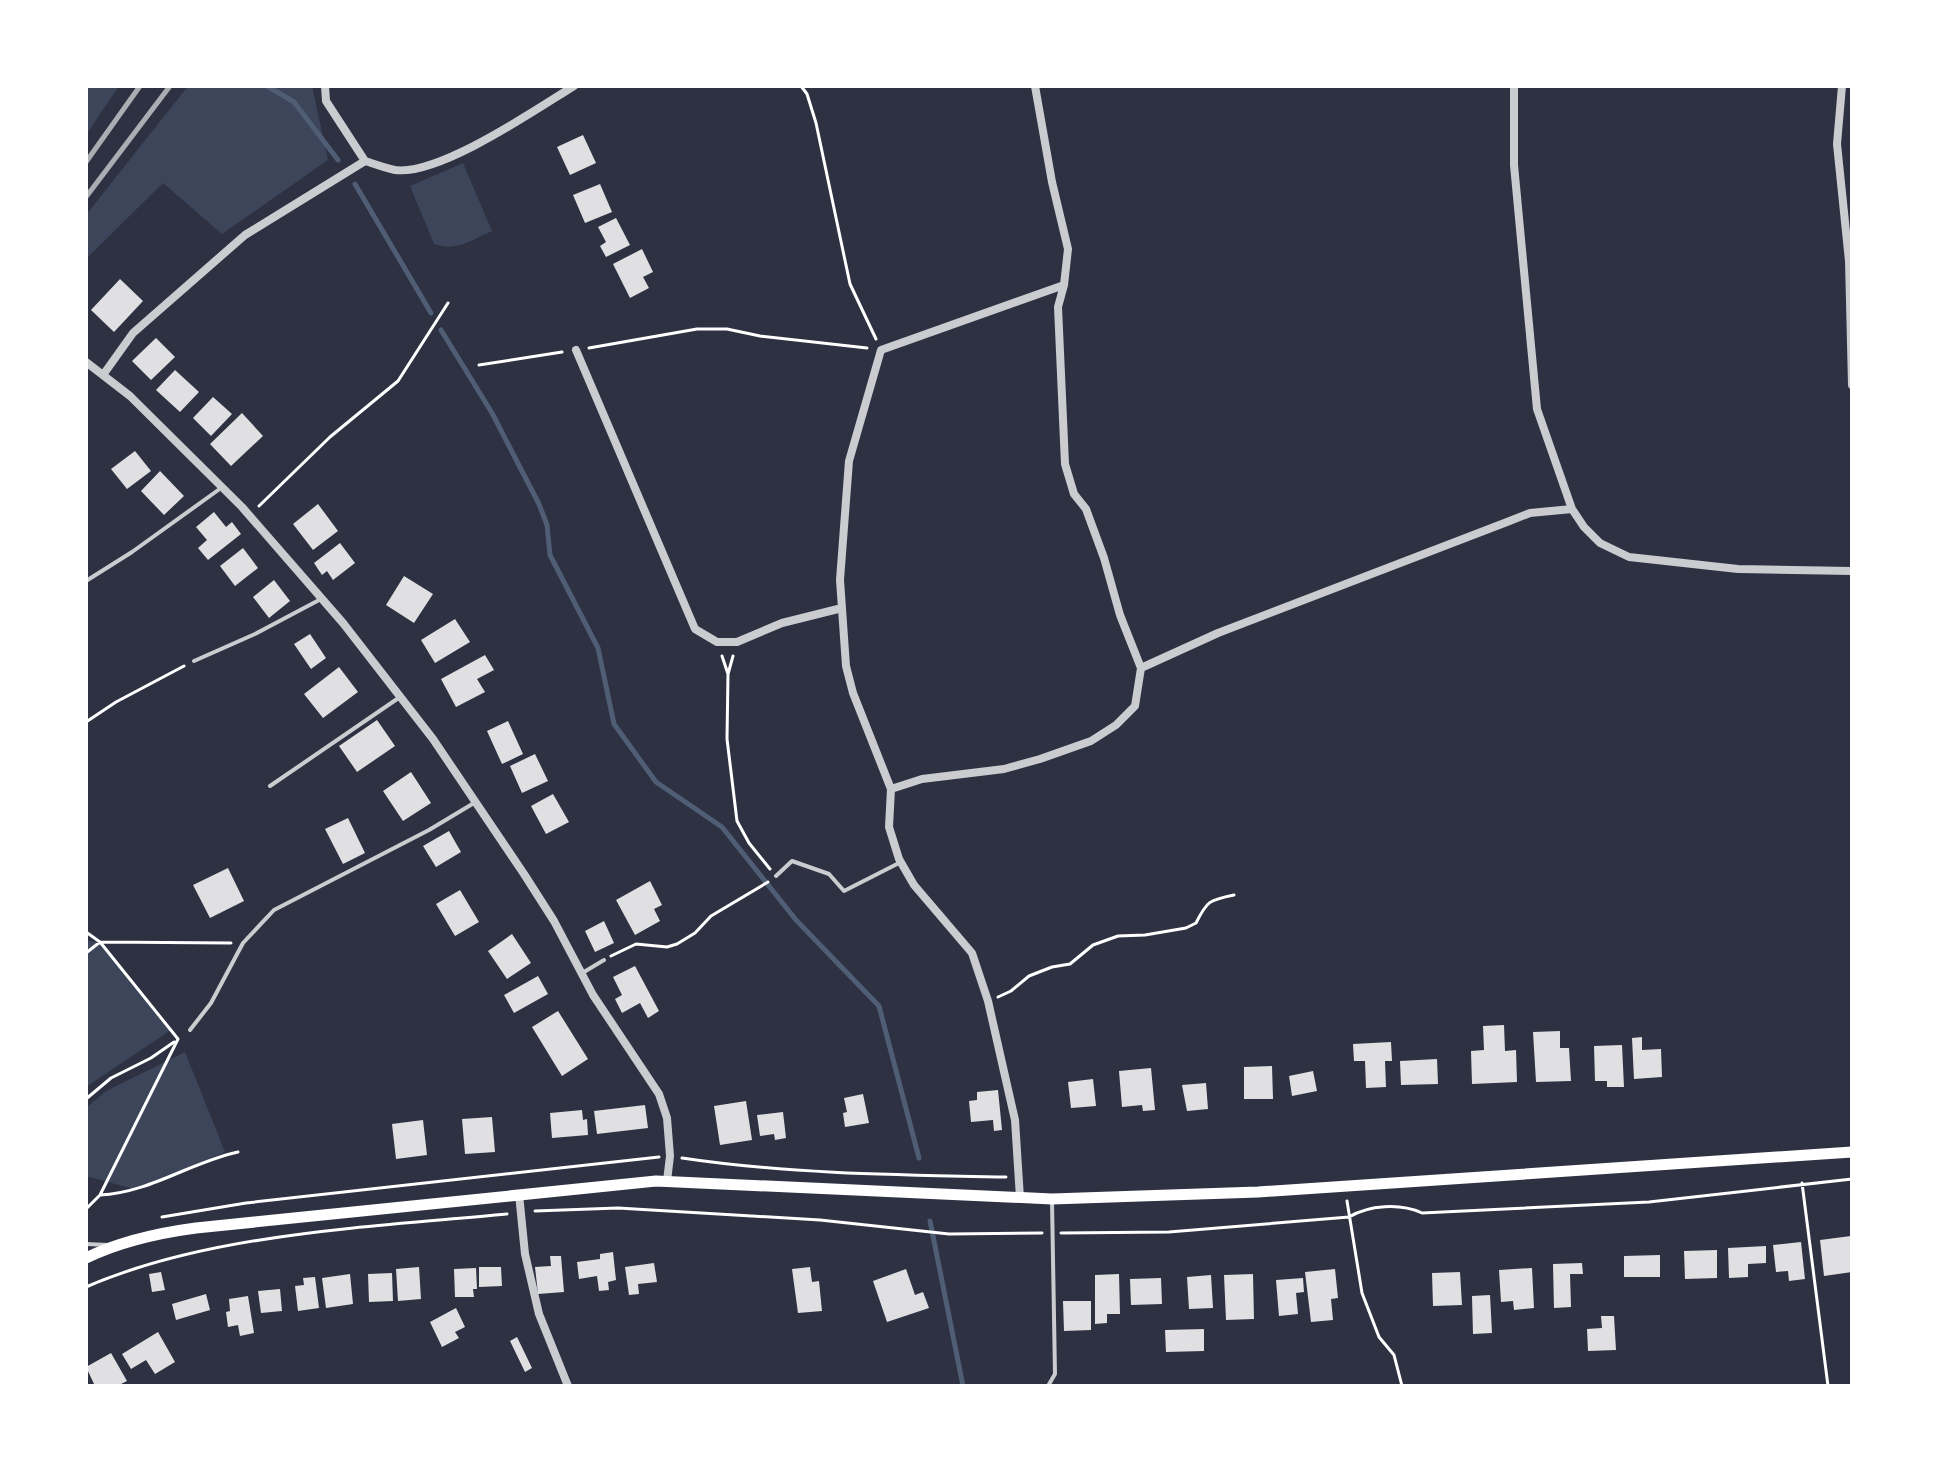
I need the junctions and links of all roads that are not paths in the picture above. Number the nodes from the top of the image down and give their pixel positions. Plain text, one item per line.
1 (325, 86) edge
2 (574, 86) edge
3 (1035, 86) edge
4 (1514, 86) edge
5 (1842, 86) edge
6 (365, 161) junction
7 (1064, 285) junction
8 (576, 350) road end
9 (86, 362) edge
10 (103, 375) junction
11 (1852, 385) edge
12 (222, 487) junction
13 (1572, 509) junction
14 (1852, 571) edge
15 (86, 581) edge
16 (321, 599) junction
17 (842, 608) junction
18 (194, 661) road end
19 (1141, 668) junction
20 (400, 697) junction
21 (270, 786) dead end
22 (891, 789) junction
23 (474, 803) junction
24 (901, 862) junction
25 (776, 876) road end
26 (604, 960) dead end
27 (582, 974) junction
28 (190, 1030) dead end
29 (1852, 1152) edge
30 (667, 1181) junction
31 (519, 1194) junction
32 (1020, 1198) junction
33 (1052, 1199) junction
34 (86, 1244) edge
35 (113, 1246) junction
36 (86, 1258) edge
37 (568, 1386) edge
38 (1048, 1386) edge

1 - 6 street
2 - 6 street
3 - 7 street
4 - 13 street
5 - 11 street
6 - 10 street
7 - 17 street
7 - 19 street
8 - 17 street
9 - 10 street
10 - 12 street
12 - 15 lane
12 - 16 street
13 - 14 street
13 - 19 street
16 - 18 lane
16 - 20 street
17 - 22 street
19 - 22 street
20 - 21 lane
20 - 23 street
22 - 24 street
23 - 27 street
23 - 28 lane
24 - 25 lane
24 - 32 street
26 - 27 lane
27 - 30 street
29 - 33 main road
30 - 31 main road
30 - 32 main road
31 - 35 main road
31 - 37 street
32 - 33 main road
33 - 38 lane
34 - 35 lane
35 - 36 main road

